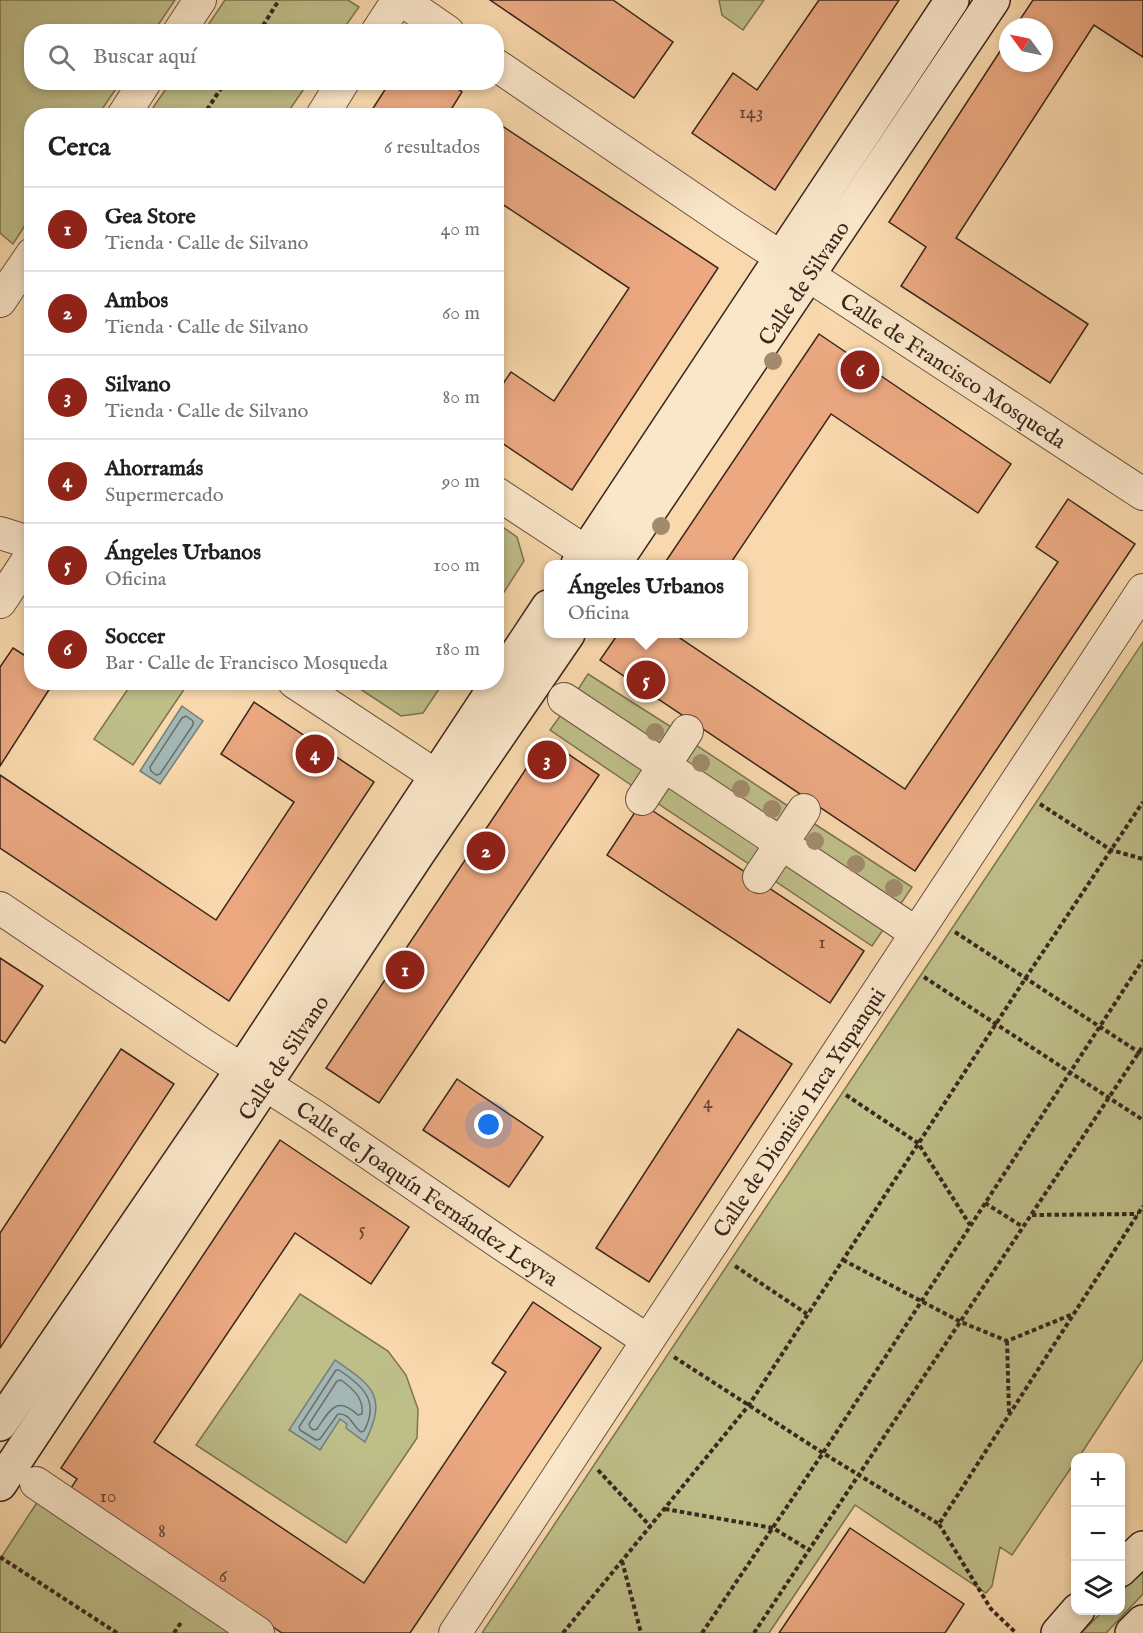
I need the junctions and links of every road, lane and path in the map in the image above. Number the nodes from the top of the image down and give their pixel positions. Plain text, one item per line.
1 (200, 0) edge
2 (279, 0) edge
3 (400, 0) edge
4 (952, 0) edge
5 (993, 0) edge
6 (184, 24) edge
7 (264, 24) edge
8 (383, 24) edge
9 (436, 24) edge
10 (504, 70) edge
11 (140, 90) edge
12 (220, 90) edge
13 (338, 90) edge
14 (128, 108) edge
15 (208, 108) edge
16 (327, 108) edge
17 (781, 256) junction
18 (24, 266) edge
19 (808, 275) junction
20 (0, 301) edge
21 (1143, 494) edge
22 (504, 499) edge
23 (0, 534) edge
24 (24, 541) edge
25 (593, 560) edge
26 (1143, 590) edge
27 (544, 616) edge
28 (564, 638) edge
29 (504, 686) edge
30 (306, 690) edge
31 (502, 690) edge
32 (564, 699) dead end
33 (687, 731) dead end
34 (664, 765) junction
35 (448, 784) junction
36 (642, 799) dead end
37 (1036, 802) dead end
38 (1143, 802) edge
39 (804, 810) dead end
40 (781, 843) junction
41 (1111, 850) junction
42 (1143, 859) edge
43 (759, 877) dead end
44 (0, 908) edge
45 (904, 925) dead end
46 (951, 930) dead end
47 (1143, 960) edge
48 (921, 975) dead end
49 (1025, 978) junction
50 (996, 1023) junction
51 (1099, 1026) junction
52 (1143, 1046) edge
53 (1141, 1054) edge
54 (1070, 1072) junction
55 (254, 1077) junction
56 (842, 1093) dead end
57 (1109, 1098) junction
58 (1143, 1120) edge
59 (918, 1143) junction
60 (985, 1203) junction
61 (1143, 1206) edge
62 (1138, 1214) junction
63 (1031, 1215) junction
64 (970, 1225) junction
65 (1023, 1227) junction
66 (843, 1260) junction
67 (729, 1263) dead end
68 (922, 1300) junction
69 (807, 1314) junction
70 (1073, 1314) junction
71 (961, 1322) junction
72 (1007, 1341) junction
73 (658, 1346) junction
74 (749, 1405) junction
75 (1010, 1413) junction
76 (0, 1424) edge
77 (823, 1453) junction
78 (594, 1465) dead end
79 (859, 1475) junction
80 (0, 1484) edge
81 (36, 1484) dead end
82 (664, 1509) junction
83 (939, 1524) junction
84 (650, 1526) junction
85 (773, 1528) junction
86 (1143, 1548) edge
87 (809, 1550) junction
88 (0, 1557) edge
89 (621, 1561) junction
90 (1125, 1565) edge
91 (1074, 1615) edge
92 (1143, 1622) edge
93 (117, 1633) edge
94 (258, 1633) edge
95 (455, 1633) edge
96 (563, 1633) edge
97 (640, 1633) edge
98 (702, 1633) edge
99 (754, 1633) edge
100 (1016, 1633) edge
101 (1058, 1633) edge
102 (1132, 1633) edge

1 - 6 street
2 - 7 path
3 - 8 street
3 - 9 street
4 - 17 street, Calle de Silvano
5 - 19 street, Calle de Silvano
10 - 17 street, Calle de Francisco Mosqueda
11 - 14 street
12 - 15 path
13 - 16 street
17 - 19 street, Calle de Francisco Mosqueda
17 - 25 street, Calle de Silvano
18 - 20 street
19 - 21 street, Calle de Francisco Mosqueda
19 - 25 street, Calle de Silvano
22 - 25 street
23 - 24 street
26 - 73 street, Calle de Dionisio Inca Yupanqui
27 - 29 street, Calle de Silvano
28 - 35 street, Calle de Silvano
30 - 35 street
31 - 35 street, Calle de Silvano
32 - 34 street
33 - 34 street
34 - 36 street
34 - 40 street
35 - 55 street, Calle de Silvano
37 - 41 path
38 - 41 path
39 - 40 street
40 - 43 street
40 - 45 street
41 - 42 path
41 - 49 path
44 - 55 street, Calle de Joaquín Fernández Leyva
46 - 49 path
47 - 51 path
48 - 50 path
49 - 50 path
49 - 51 path
50 - 54 path
50 - 59 path
51 - 53 path
51 - 54 path
52 - 53 path
53 - 57 path
54 - 57 path
54 - 60 path
55 - 73 street, Calle de Joaquín Fernández Leyva
55 - 76 street, Calle de Silvano
55 - 80 street, Calle de Silvano
56 - 59 path
57 - 58 path
57 - 63 path
59 - 64 path
59 - 66 path
60 - 64 path
60 - 65 path
61 - 62 path
62 - 63 path
62 - 70 path
63 - 65 path
64 - 68 path
65 - 71 path
66 - 68 path
66 - 69 path
67 - 69 path
68 - 71 path
68 - 77 path
69 - 74 path
70 - 72 path
70 - 75 path
71 - 72 path
71 - 79 path
72 - 75 path
73 - 74 path
73 - 95 street, Calle de Dionisio Inca Yupanqui
74 - 77 path
74 - 82 path
75 - 83 path
77 - 79 path
77 - 85 path
78 - 84 path
79 - 83 path
79 - 87 path
81 - 94 street
82 - 84 path
82 - 85 path
83 - 100 path
84 - 89 path
85 - 87 path
85 - 98 path
86 - 90 street
87 - 99 path
88 - 93 path
89 - 96 path
89 - 97 path
91 - 101 street
92 - 102 street

